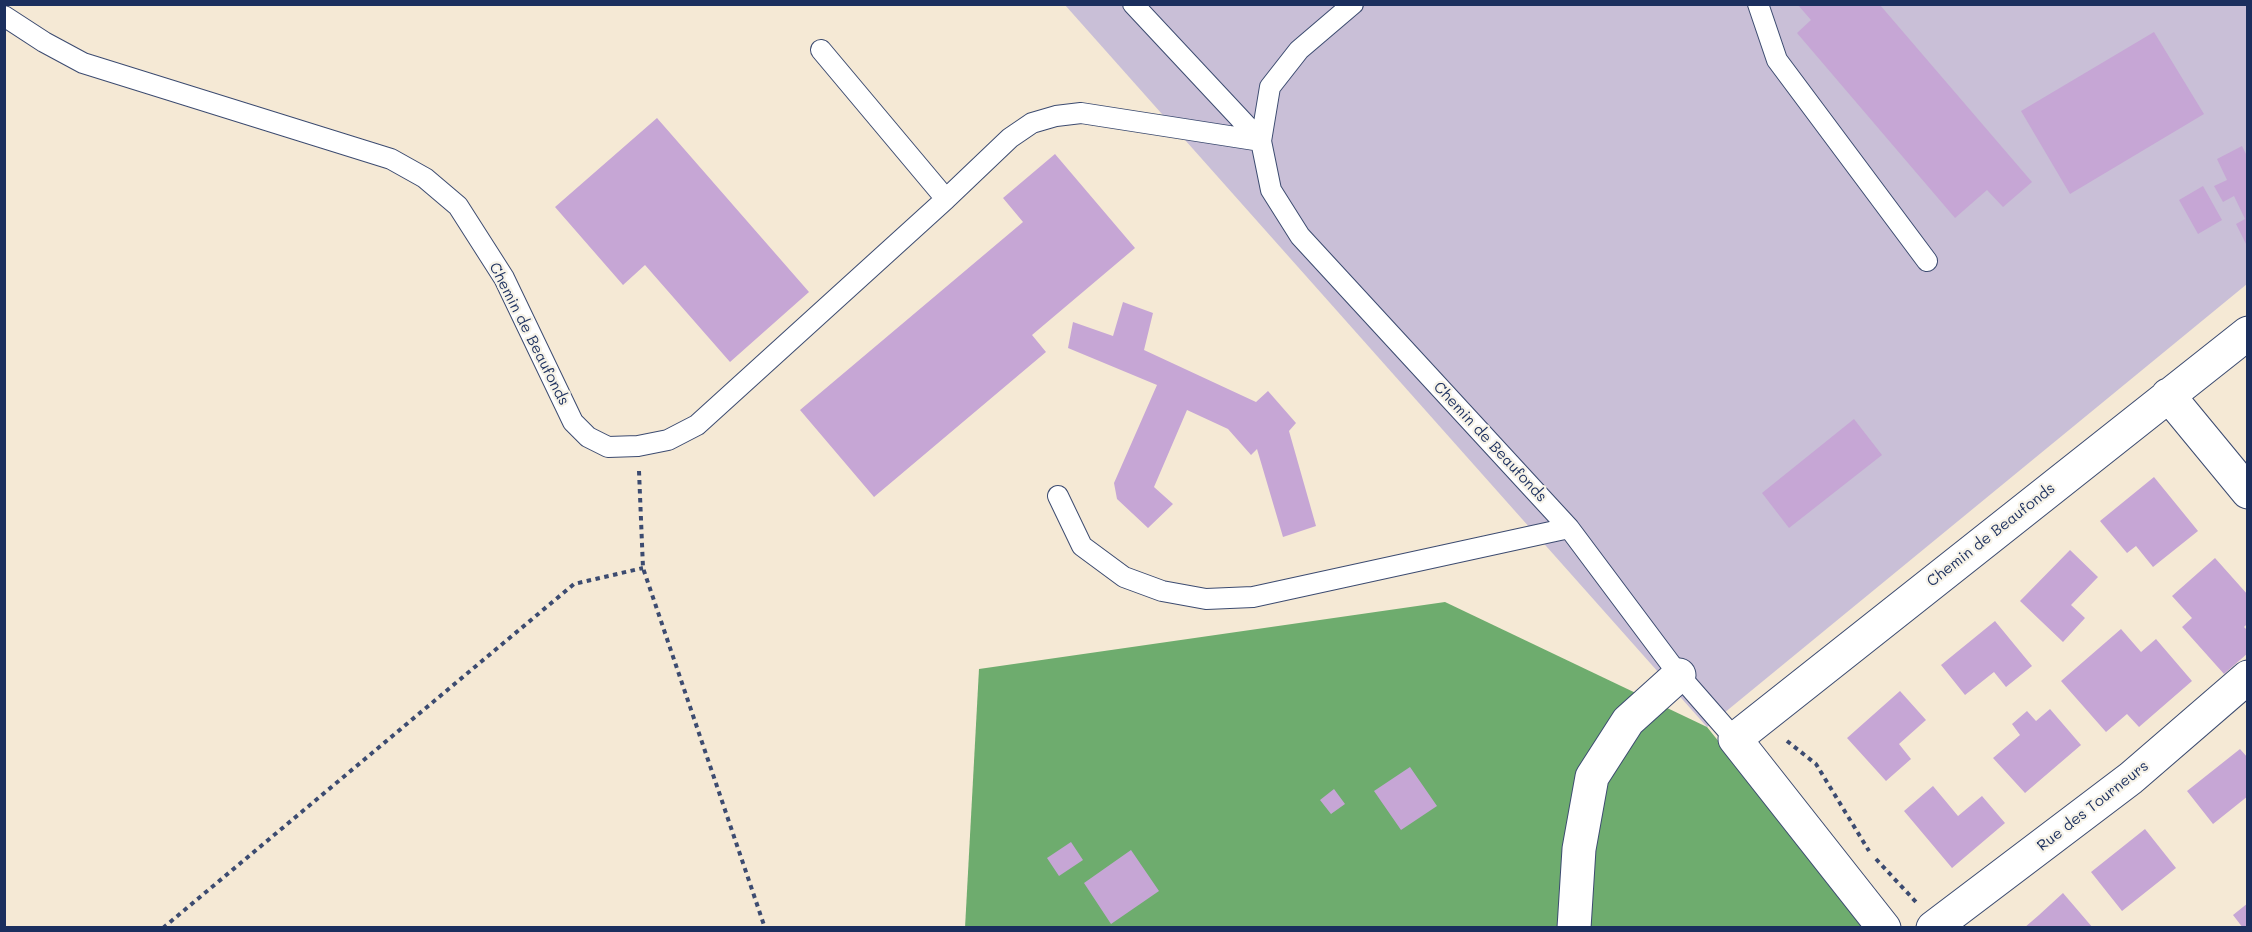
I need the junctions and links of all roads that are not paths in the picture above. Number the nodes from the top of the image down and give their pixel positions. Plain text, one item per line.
1 (1133, 4) edge
2 (1353, 4) edge
3 (1758, 4) edge
4 (4, 16) edge
5 (822, 50) dead end
6 (1262, 141) junction
7 (946, 199) junction
8 (1927, 261) dead end
9 (2247, 333) edge
10 (2168, 395) junction
11 (2247, 492) edge
12 (1058, 496) dead end
13 (1569, 528) junction
14 (1679, 675) junction
15 (2247, 677) edge
16 (1748, 729) junction
17 (1936, 925) edge
18 (1574, 927) edge
19 (1884, 927) edge

1 - 6 lane
2 - 6 lane, Chemin de Beaufonds
3 - 8 lane
4 - 7 lane, Chemin de Beaufonds
5 - 7 lane
6 - 7 lane, Chemin de Beaufonds
6 - 13 lane, Chemin de Beaufonds
9 - 10 street, Chemin de Beaufonds
10 - 11 street
10 - 16 street, Chemin de Beaufonds
12 - 13 lane
13 - 14 lane, Chemin de Beaufonds
14 - 16 lane, Chemin de Beaufonds
14 - 18 street
15 - 17 street, Rue des Tourneurs
16 - 19 street, Chemin de Beaufonds

